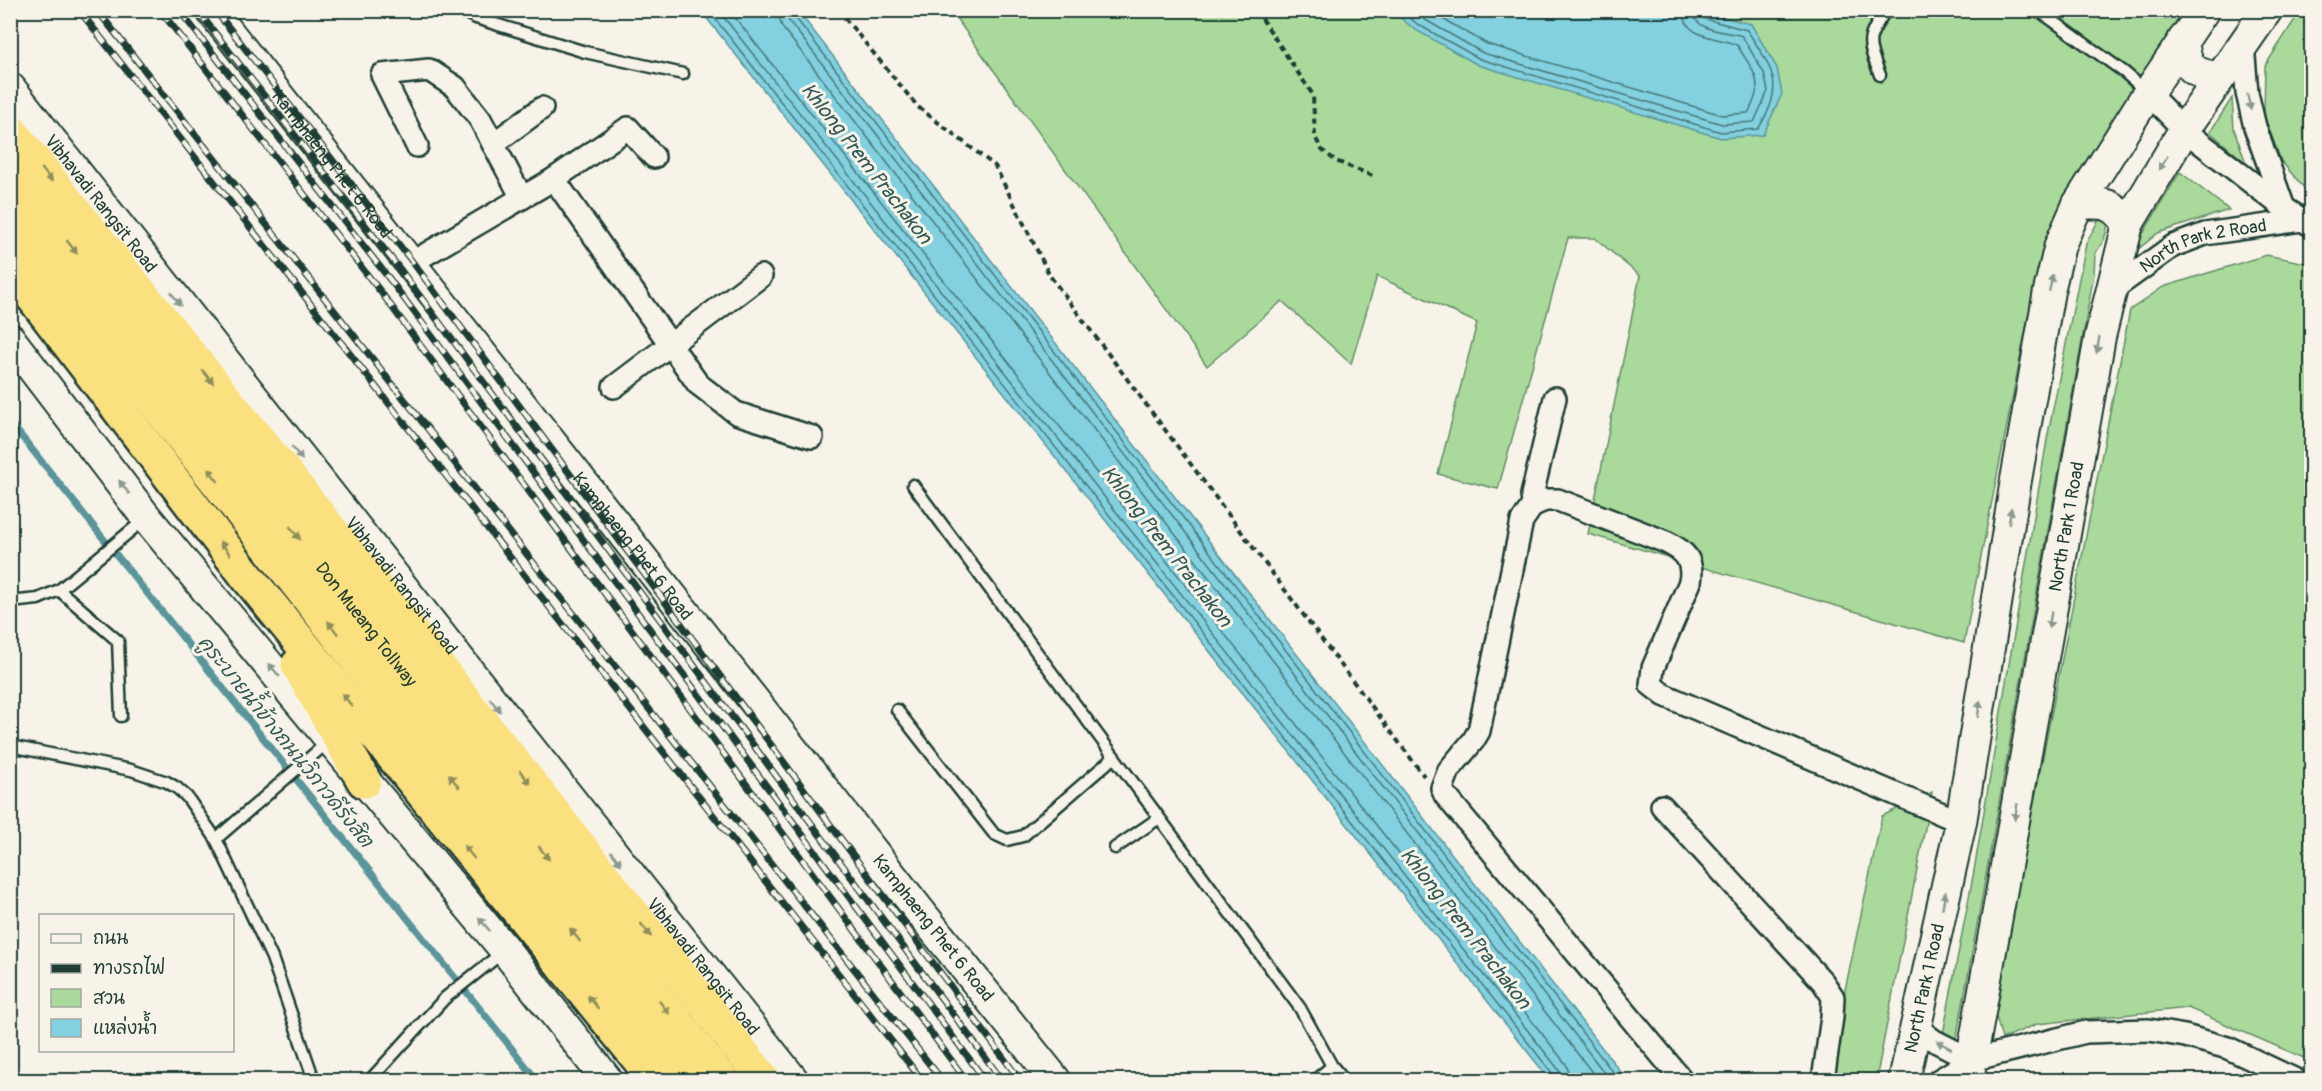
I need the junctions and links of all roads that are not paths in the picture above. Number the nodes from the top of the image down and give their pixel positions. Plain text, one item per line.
1 (211, 10) edge
2 (459, 10) edge
3 (1886, 10) edge
4 (2038, 10) edge
5 (2204, 10) edge
6 (2267, 10) edge
7 (473, 14) edge
8 (2183, 40) junction
9 (2243, 44) junction
10 (683, 74) dead end
11 (1880, 75) dead end
12 (2220, 77) junction
13 (10, 88) edge
14 (2148, 93) junction
15 (542, 108) dead end
16 (10, 130) edge
17 (2184, 130) junction
18 (493, 144) junction
19 (417, 146) dead end
20 (654, 157) dead end
21 (10, 168) edge
22 (554, 179) junction
23 (522, 198) junction
24 (2078, 204) junction
25 (10, 218) edge
26 (2299, 218) edge
27 (2128, 224) junction
28 (411, 263) junction
29 (10, 267) edge
30 (761, 276) dead end
31 (2112, 290) junction
32 (10, 339) edge
33 (671, 345) junction
34 (614, 387) dead end
35 (1555, 398) dead end
36 (812, 437) dead end
37 (913, 485) dead end
38 (1533, 505) junction
39 (321, 517) junction
40 (137, 525) junction
41 (245, 574) junction
42 (59, 590) junction
43 (10, 602) edge
44 (467, 669) junction
45 (897, 710) dead end
46 (121, 716) dead end
47 (331, 739) junction
48 (10, 746) edge
49 (1113, 758) junction
50 (364, 781) junction
51 (1662, 806) dead end
52 (1159, 818) junction
53 (1961, 822) junction
54 (216, 838) junction
55 (1115, 848) dead end
56 (505, 950) junction
57 (1917, 1028) junction
58 (1332, 1066) junction
59 (1970, 1070) edge
60 (314, 1080) edge
61 (370, 1080) edge
62 (607, 1080) edge
63 (656, 1080) edge
64 (687, 1080) edge
65 (722, 1080) edge
66 (764, 1080) edge
67 (793, 1080) edge
68 (1055, 1080) edge
69 (1315, 1080) edge
70 (1344, 1080) edge
71 (1682, 1080) edge
72 (1823, 1080) edge
73 (1904, 1080) edge
74 (1939, 1080) edge
75 (2296, 1080) edge

1 - 28 main road, Kamphaeng Phet 6 Road
2 - 7 lane
3 - 11 lane
4 - 14 lane
5 - 8 main road, North Park 1 Road
6 - 9 main road, North Park 1 Road
7 - 10 lane
8 - 12 main road
8 - 14 main road, North Park 1 Road
9 - 12 main road, North Park 1 Road
9 -> 26 street, North Park 2 Road
12 - 17 main road, North Park 1 Road
13 -> 44 main road, Vibhavadi Rangsit Road
14 - 17 street, North Park 2 Road
14 - 24 main road, North Park 1 Road
15 - 18 street
16 -> 39 highway, Vibhavadi Rangsit Road
17 - 26 street, North Park 2 Road
17 -> 27 main road, North Park 1 Road
18 - 19 street
18 - 23 street
20 - 22 street
21 -> 65 highway, Don Mueang Tollway
22 - 23 street
22 - 33 street
23 - 28 street
24 - 27 main road
53 -> 24 main road, North Park 1 Road
64 -> 25 highway, Don Mueang Tollway
26 - 31 street, North Park 2 Road
27 - 31 main road, North Park 1 Road
28 - 68 main road, Kamphaeng Phet 6 Road
41 -> 29 highway
30 - 33 street
31 -> 59 main road, North Park 1 Road
40 -> 32 main road
33 - 34 street
33 - 36 street
35 - 38 street
37 - 49 lane
38 - 53 street
38 - 71 street
39 - 44 highway
39 -> 66 highway, Vibhavadi Rangsit Road
40 - 42 lane
47 -> 40 main road
41 - 50 highway
63 -> 41 highway
42 - 43 lane
42 - 46 lane
44 -> 67 main road, Vibhavadi Rangsit Road
45 - 49 lane
47 - 50 main road
47 - 54 lane
48 - 54 lane
49 - 52 lane
56 -> 50 main road
51 - 72 street
52 - 55 lane
52 - 58 lane
57 -> 53 main road, North Park 1 Road
54 - 60 lane
56 - 61 lane
56 - 62 main road
59 -> 57 street
57 - 73 main road, North Park 1 Road
58 - 69 lane
58 - 70 lane
59 - 74 street
59 - 75 street

